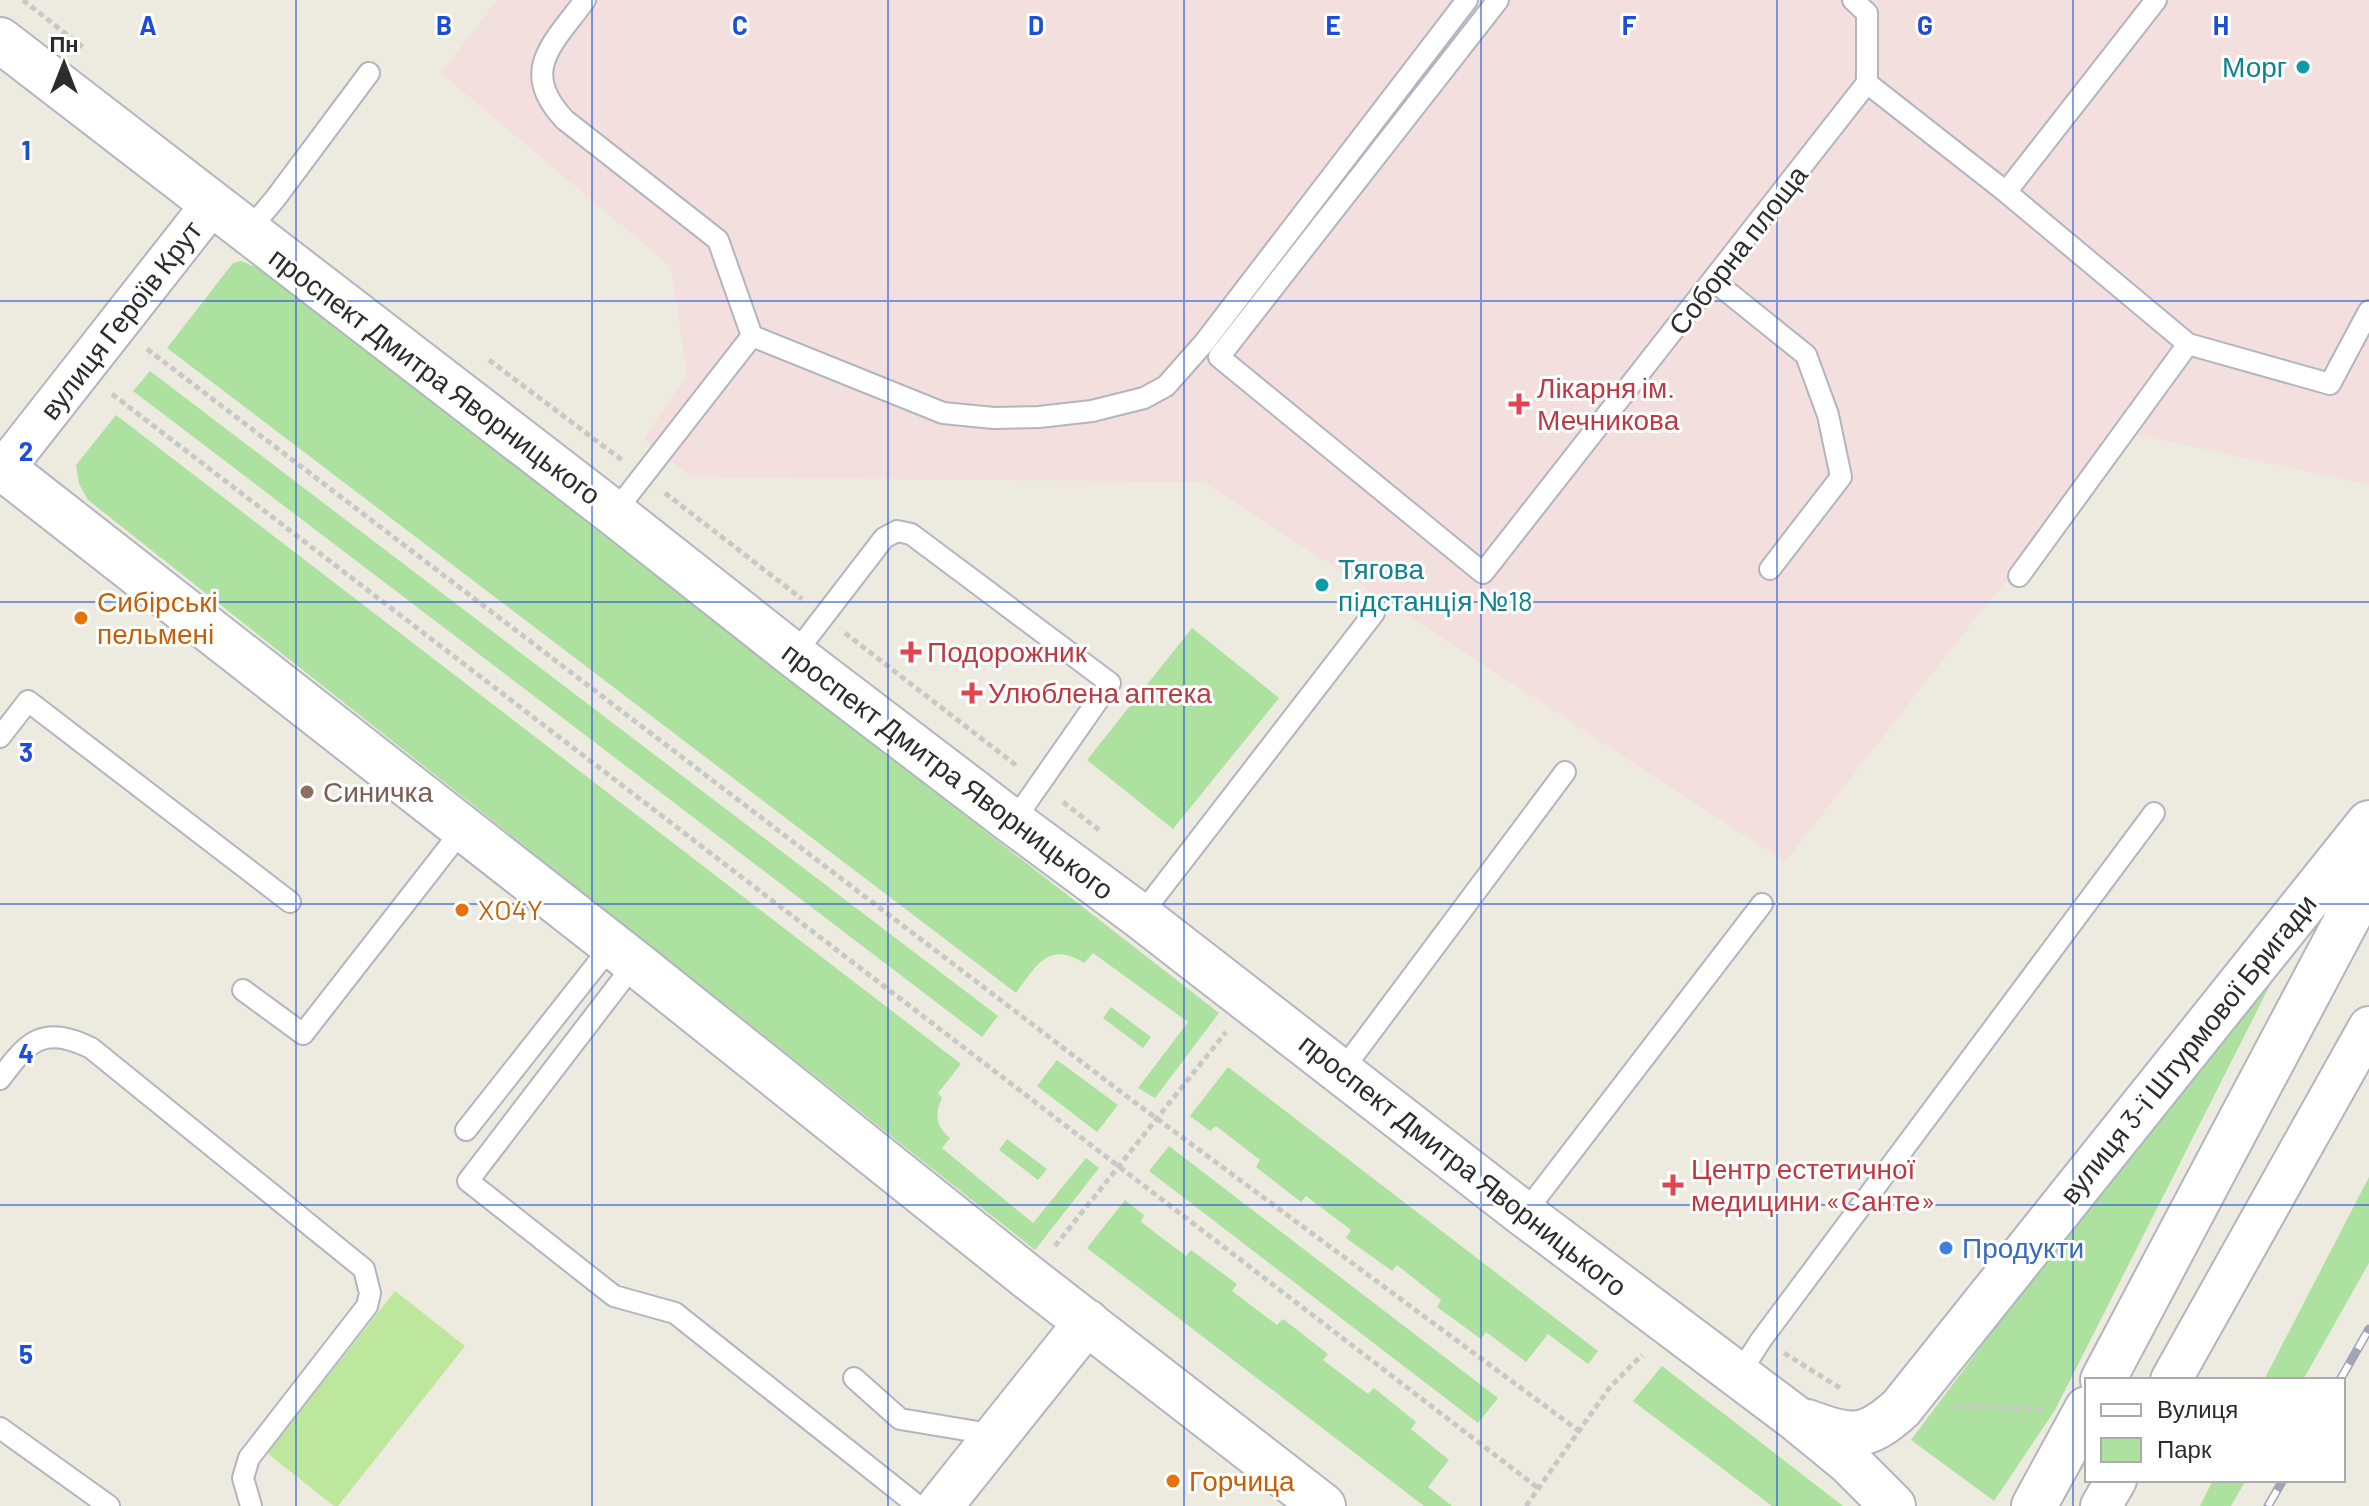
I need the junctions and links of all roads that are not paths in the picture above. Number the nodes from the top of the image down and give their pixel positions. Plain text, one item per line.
1 (585, 0) edge
2 (1467, 0) edge
3 (1498, 0) edge
4 (1853, 0) edge
5 (2156, 0) edge
6 (0, 40) edge
7 (369, 73) dead end
8 (1867, 83) junction
9 (2006, 192) junction
10 (212, 204) junction
11 (247, 232) junction
12 (1714, 281) junction
13 (2369, 311) edge
14 (752, 336) junction
15 (2188, 344) junction
16 (1, 470) edge
17 (614, 513) junction
18 (1770, 569) dead end
19 (2019, 576) dead end
20 (1374, 613) dead end
21 (794, 655) junction
22 (0, 737) edge
23 (1565, 772) dead end
24 (2154, 813) dead end
25 (1013, 822) junction
26 (2369, 823) edge
27 (463, 829) junction
28 (2369, 878) edge
29 (290, 902) dead end
30 (1762, 904) dead end
31 (1140, 916) junction
32 (624, 954) junction
33 (243, 990) dead end
34 (2369, 1027) edge
35 (1341, 1072) junction
36 (0, 1079) edge
37 (466, 1130) dead end
38 (1524, 1214) junction
39 (1087, 1322) junction
40 (1738, 1376) junction
41 (854, 1378) dead end
42 (2104, 1378) edge
43 (2172, 1378) edge
44 (2071, 1409) edge
45 (1794, 1417) junction
46 (0, 1428) edge
47 (996, 1435) junction
48 (2115, 1482) edge
49 (109, 1506) edge
50 (251, 1506) edge
51 (918, 1506) edge
52 (940, 1506) edge
53 (1323, 1506) edge
54 (1893, 1506) edge
55 (2034, 1506) edge
56 (2101, 1506) edge

1 - 14 lane
2 - 14 lane
3 - 12 lane, Соборна площа
4 - 8 lane
5 - 9 lane
6 - 10 main road, проспект Дмитра Яворницького
7 - 11 lane
8 - 9 lane
8 - 12 lane, Соборна площа
9 - 15 lane
10 - 11 main road, проспект Дмитра Яворницького
10 - 16 street, вулиця Героїв Крут
11 - 17 main road, проспект Дмитра Яворницького
12 - 18 lane
13 - 15 lane
14 - 17 lane
15 - 19 lane
16 - 27 main road
17 - 21 main road, проспект Дмитра Яворницького
20 - 31 lane
21 - 25 main road, проспект Дмитра Яворницького
21 - 25 lane
22 - 29 lane
23 - 35 lane
24 - 40 lane
25 - 31 main road, проспект Дмитра Яворницького
26 - 45 main road, вулиця 3-ї Штурмової Бригади
27 - 32 main road
27 - 33 lane
28 - 42 main road, вулиця 3-ї Штурмової Бригади
30 - 38 lane
31 - 35 main road, проспект Дмитра Яворницького
32 - 37 lane
32 - 39 main road
32 - 51 lane
34 - 43 street
35 - 38 main road, проспект Дмитра Яворницького
36 - 50 lane
38 - 40 main road, проспект Дмитра Яворницького
39 - 47 main road
39 - 53 main road
40 - 45 main road, проспект Дмитра Яворницького
41 - 47 lane
44 - 55 main road
45 - 54 main road, проспект Дмитра Яворницького
46 - 49 lane
47 - 52 main road
48 - 56 street

